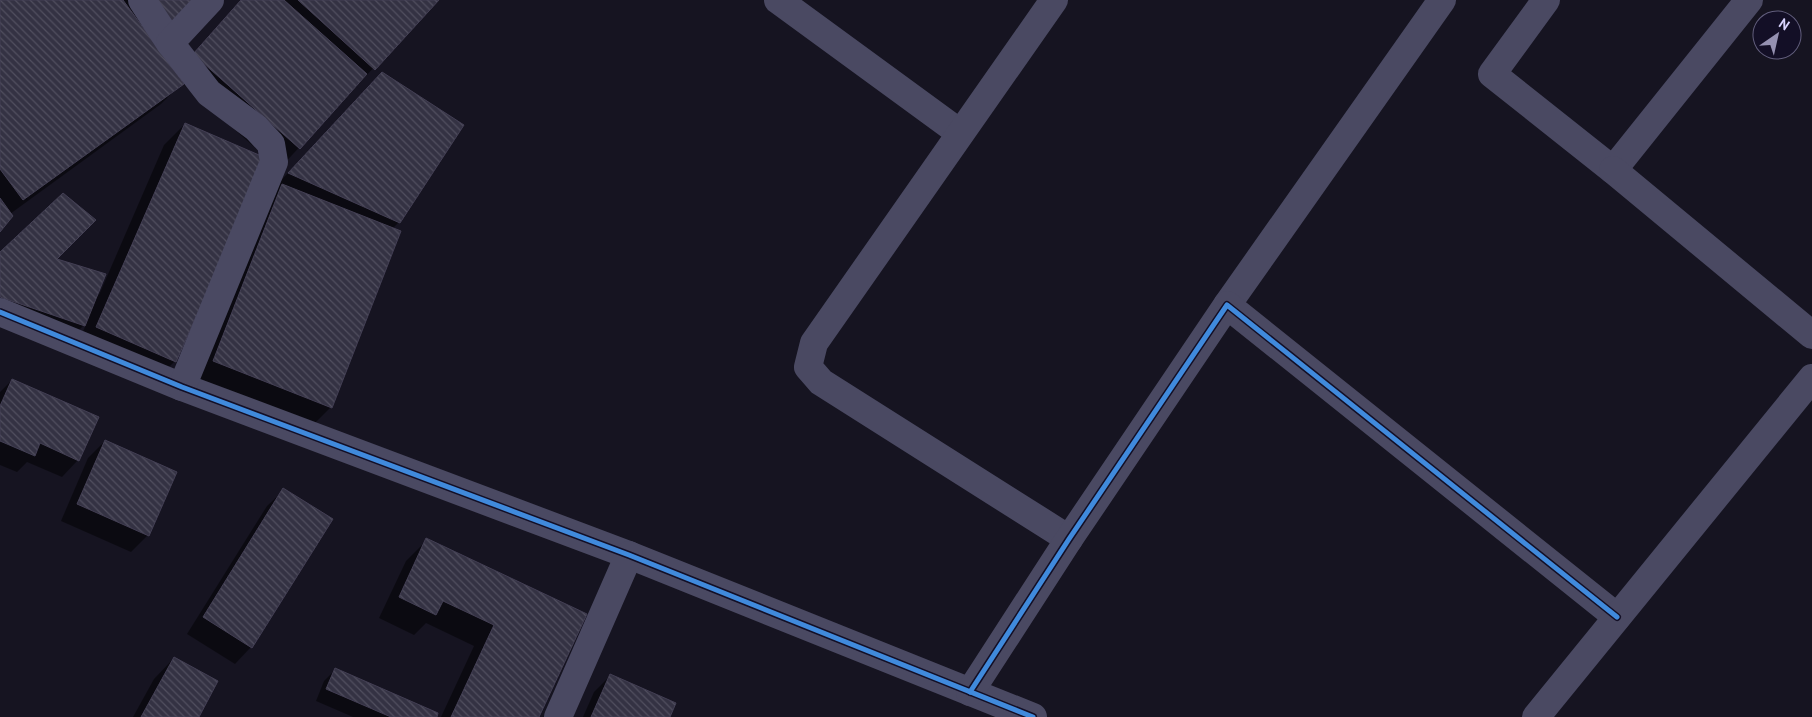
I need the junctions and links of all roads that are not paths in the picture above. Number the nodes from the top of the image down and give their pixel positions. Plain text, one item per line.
1 (142, 0) edge
2 (210, 0) edge
3 (778, 0) edge
4 (1054, 0) edge
5 (1442, 0) edge
6 (1546, 0) edge
7 (1749, 0) edge
8 (170, 43) junction
9 (960, 133) junction
10 (1613, 170) junction
11 (1227, 305) junction
12 (3, 320) edge
13 (1812, 335) edge
14 (1812, 378) edge
15 (182, 387) junction
16 (1069, 539) junction
17 (629, 554) junction
18 (1617, 617) junction
19 (970, 692) junction
20 (558, 717) edge
21 (1033, 717) edge
22 (1536, 717) edge

1 - 8 street
2 - 8 street
3 - 9 street
4 - 9 street
5 - 11 street
6 - 10 street
7 - 10 street
8 - 15 street
9 - 16 street
10 - 13 street
11 - 16 street
11 - 18 street
12 - 15 street
14 - 18 street
15 - 17 street
16 - 19 street
17 - 19 street
17 - 20 street
18 - 22 street
19 - 21 street

